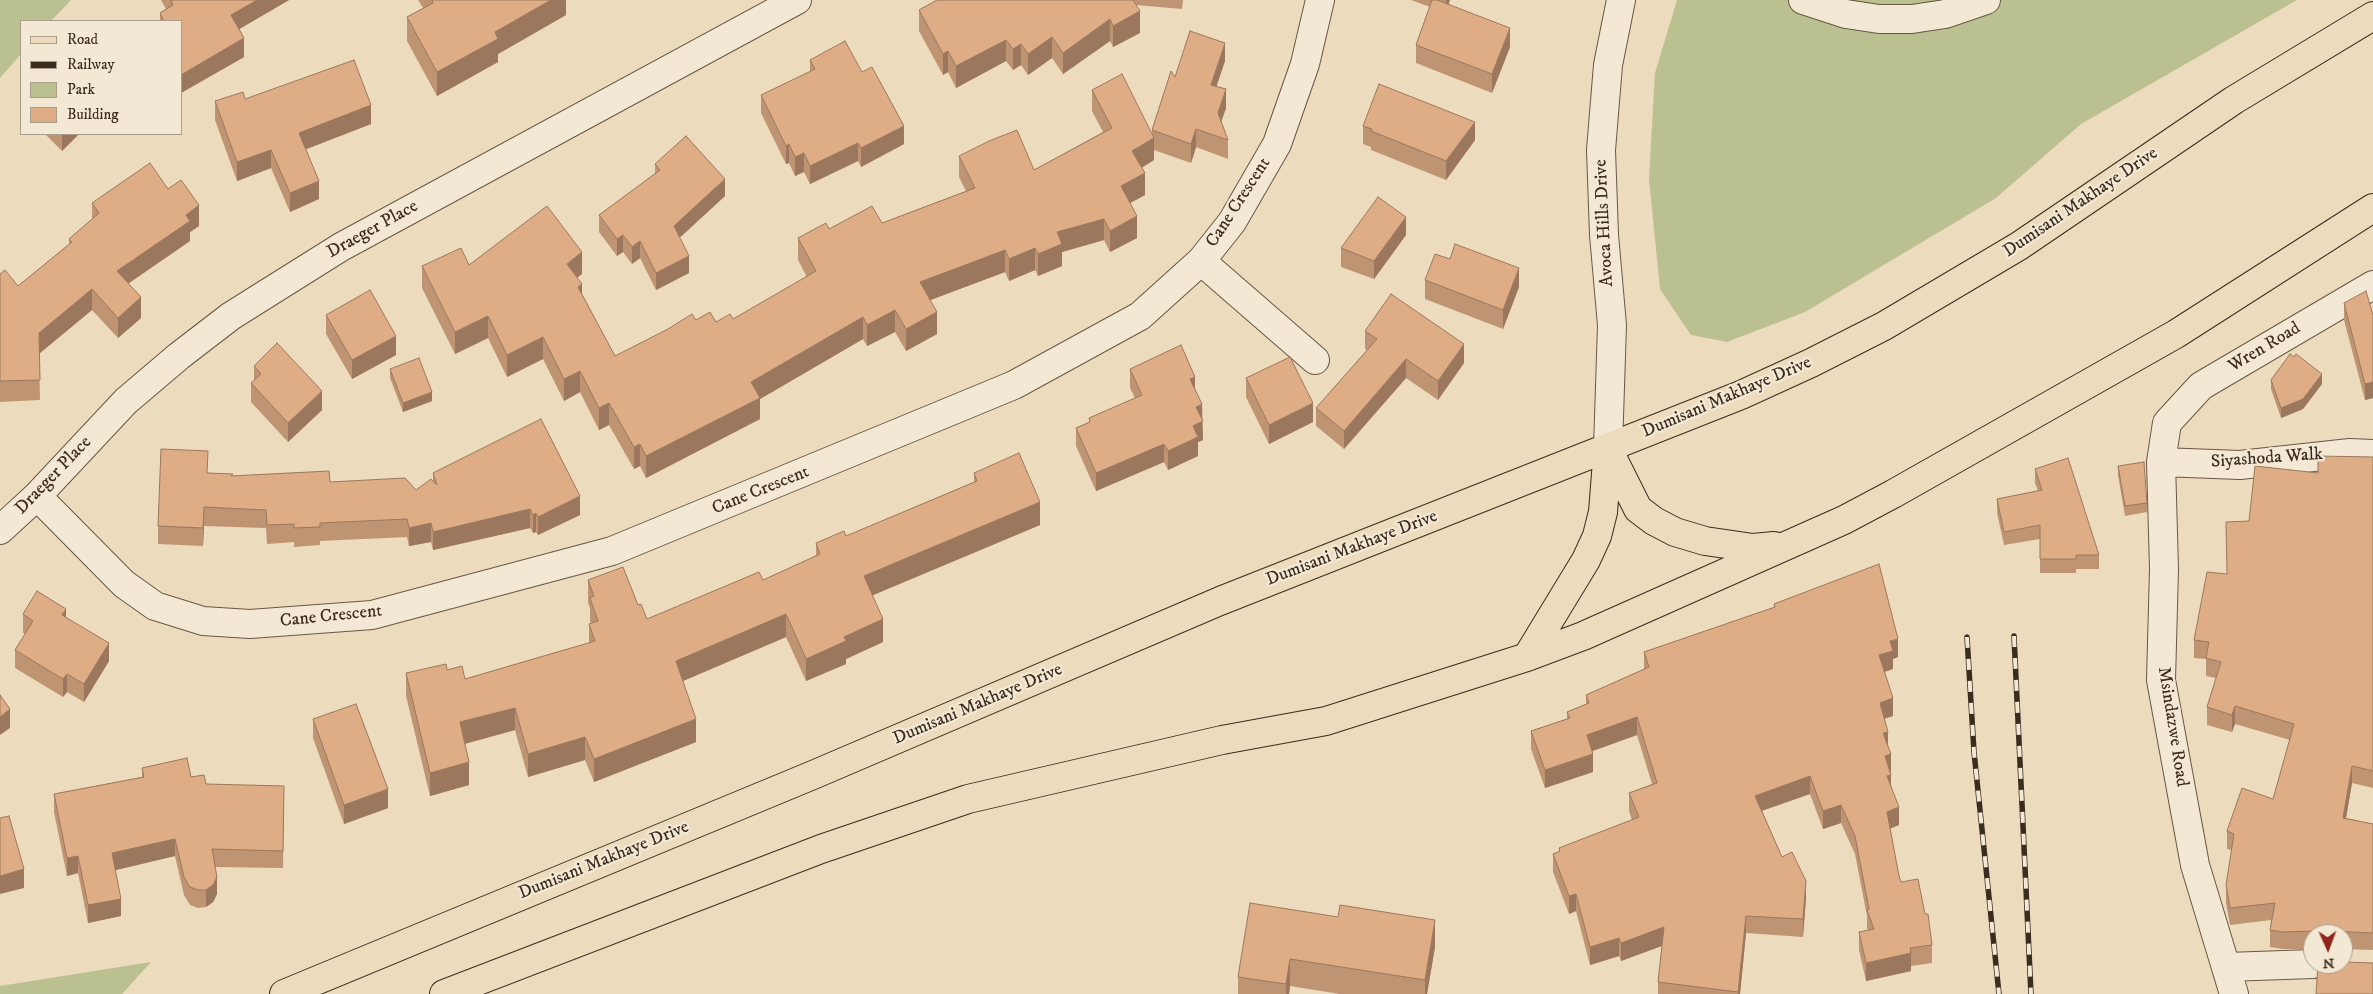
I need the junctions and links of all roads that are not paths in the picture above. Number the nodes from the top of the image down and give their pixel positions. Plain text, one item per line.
1 (796, 0) edge
2 (1320, 0) edge
3 (1621, 0) edge
4 (1803, 0) edge
5 (1986, 0) edge
6 (2373, 16) edge
7 (2373, 208) edge
8 (1201, 261) junction
9 (2373, 285) edge
10 (1315, 360) dead end
11 (2167, 423) joint
12 (1608, 448) junction
13 (2373, 454) edge
14 (2161, 462) junction
15 (37, 496) junction
16 (0, 530) edge
17 (1788, 544) junction
18 (1527, 657) junction
19 (2303, 964) edge
20 (2227, 967) junction
21 (284, 994) edge
22 (444, 994) edge
23 (2234, 994) edge

1 - 15 street, Draeger Place
2 - 8 street, Cane Crescent
3 - 12 street, Avoca Hills Drive
4 - 5 street
6 - 12 main road, Dumisani Makhaye Drive
7 - 17 main road
8 - 10 street
8 - 15 street, Cane Crescent
9 - 11 street, Wren Road
11 - 14 street, Msindazwe Road
12 - 17 main road
12 - 18 main road
12 - 21 main road, Dumisani Makhaye Drive
13 - 14 street, Siyashoda Walk
14 - 20 street, Msindazwe Road
15 - 16 street, Draeger Place
17 - 18 main road
18 - 22 main road
19 - 20 street
20 - 23 street, Msindazwe Road

